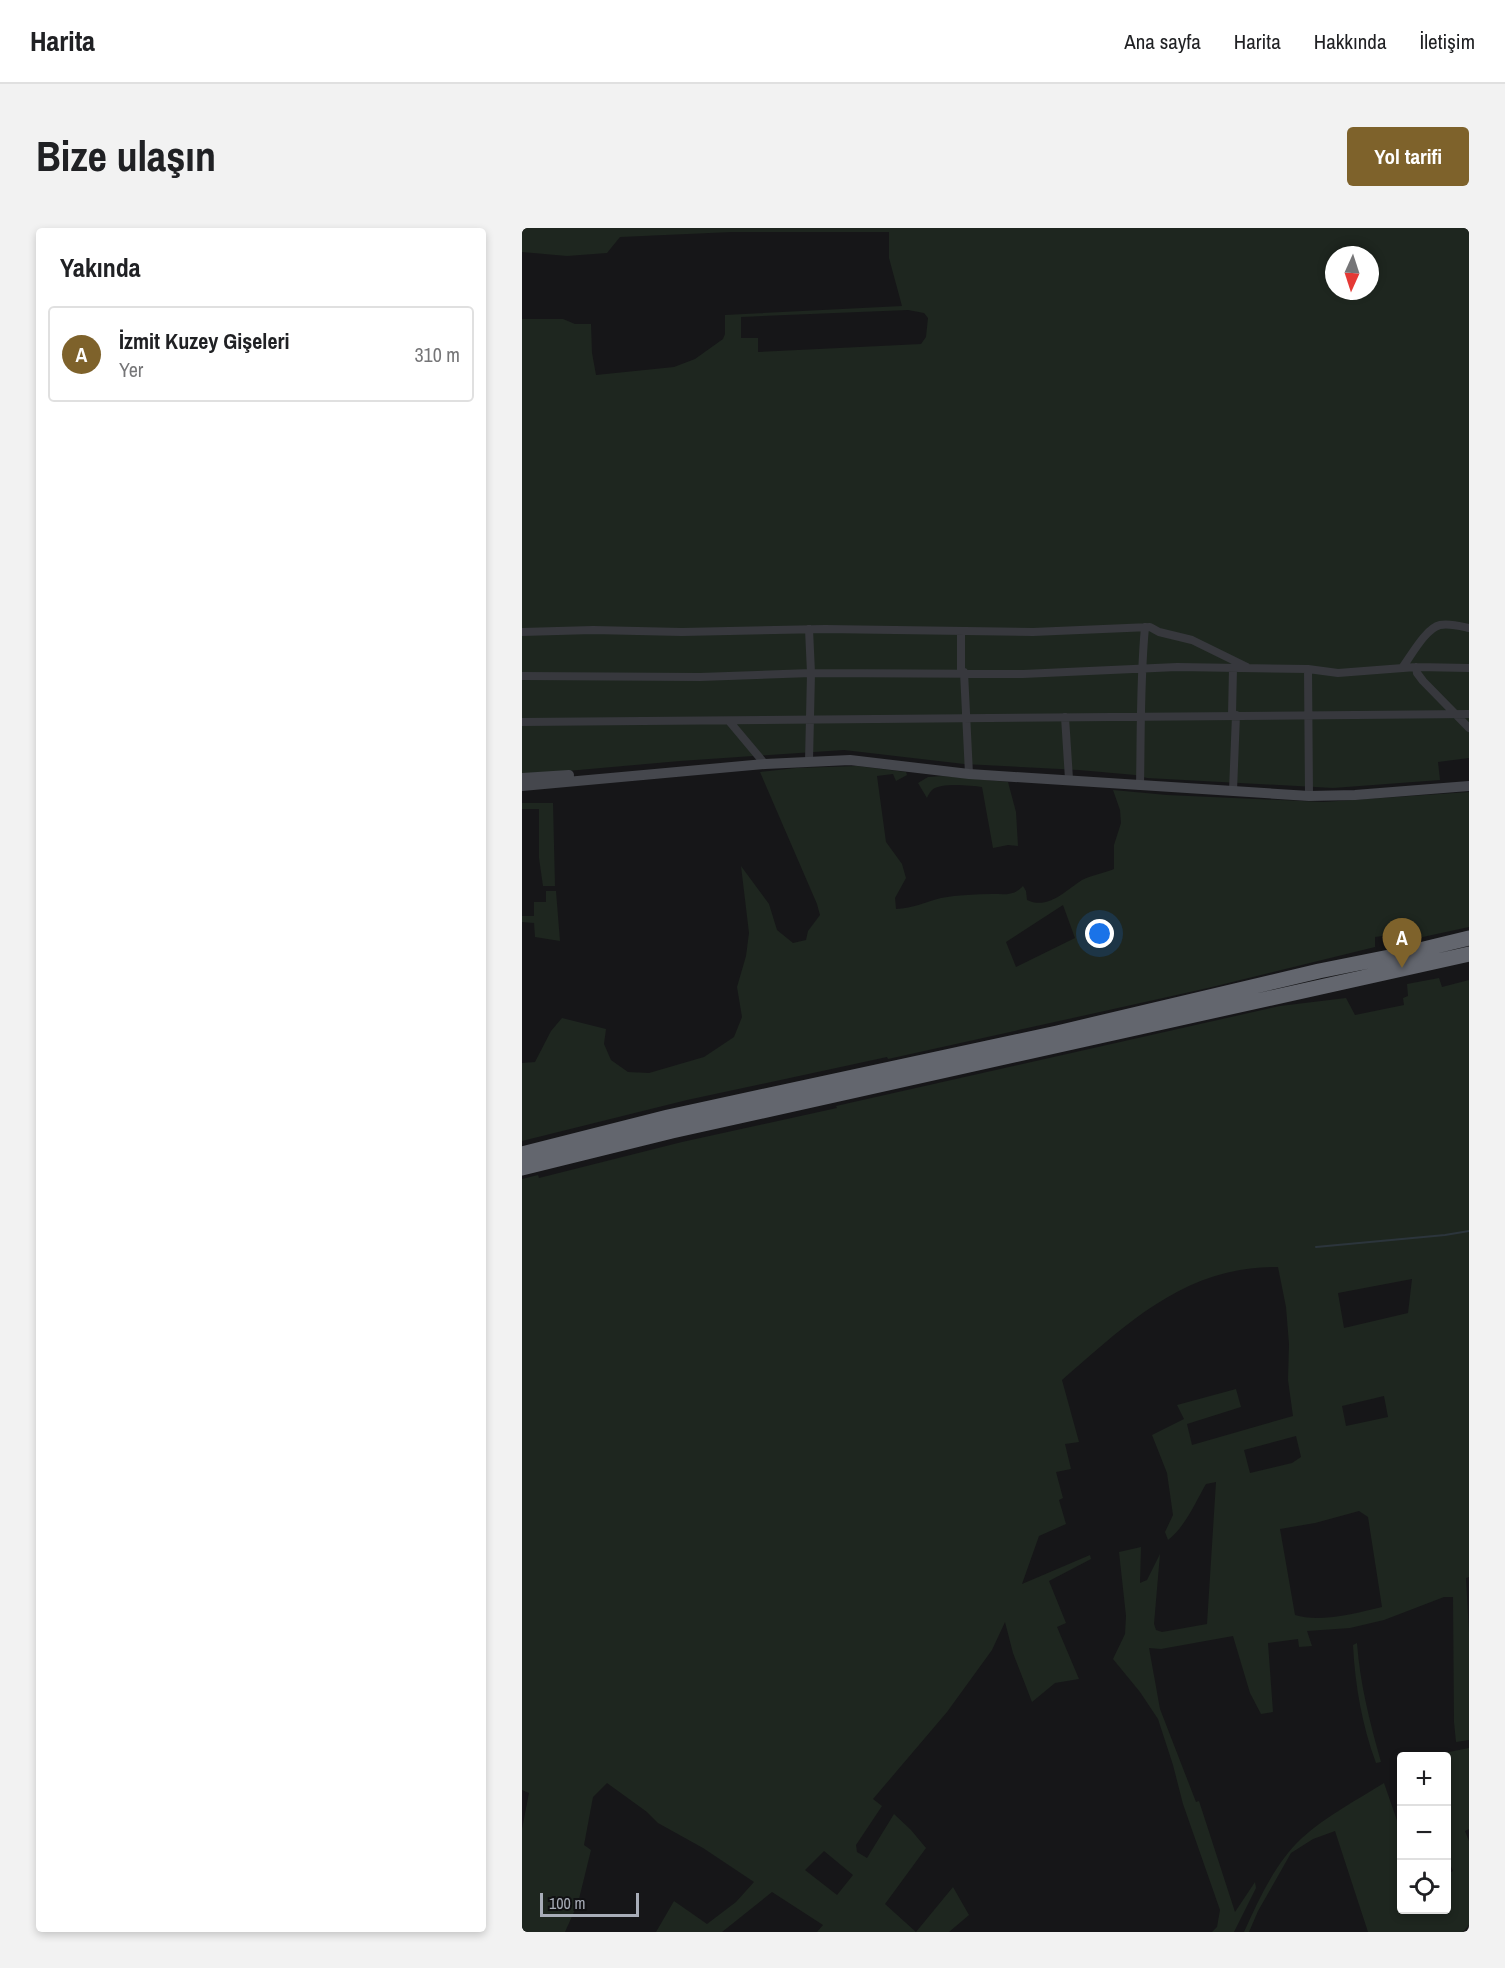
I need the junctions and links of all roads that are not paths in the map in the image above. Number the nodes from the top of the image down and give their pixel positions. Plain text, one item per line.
1 (1145, 627) junction
2 (1469, 628) edge
3 (809, 629) junction
4 (961, 631) junction
5 (522, 632) edge
6 (1416, 667) junction
7 (1233, 668) junction
8 (1250, 668) junction
9 (1402, 668) junction
10 (1469, 668) edge
11 (1308, 669) junction
12 (1141, 670) junction
13 (963, 672) junction
14 (811, 673) junction
15 (522, 676) edge
16 (1455, 714) junction
17 (1469, 714) edge
18 (1234, 715) junction
19 (1310, 715) junction
20 (1065, 717) junction
21 (1142, 717) junction
22 (811, 718) junction
23 (968, 718) junction
24 (729, 721) junction
25 (522, 722) edge
26 (1469, 728) edge
27 (809, 758) junction
28 (763, 762) junction
29 (969, 771) junction
30 (1069, 777) junction
31 (522, 778) edge
32 (1469, 779) edge
33 (1140, 783) junction
34 (522, 786) edge
35 (1469, 786) edge
36 (1233, 789) junction
37 (1309, 793) junction
38 (1469, 938) edge
39 (1469, 954) edge
40 (522, 1154) edge
41 (522, 1168) edge

1 - 4 street
1 - 8 street
1 - 12 street
2 - 9 street
3 - 4 street
3 - 5 street
3 - 14 street
4 - 13 street
6 - 9 street
6 - 10 street
6 - 16 street
7 - 8 street
7 - 12 street
7 - 18 street
8 - 11 street
9 - 11 street
11 - 19 street
12 - 13 street
12 - 21 street
13 - 14 street
13 - 23 street
14 - 15 street
14 - 22 street
16 - 17 street
16 - 19 street
16 - 26 street
18 - 19 street
18 - 21 street
18 - 36 street
19 - 37 street
20 - 21 street
20 - 23 street
20 - 30 street
21 - 33 street
22 - 23 street
22 - 24 street
22 - 27 street
23 - 29 street
24 - 25 street
24 - 28 street
27 - 28 main road
27 - 29 main road
28 - 31 main road
28 - 34 main road
29 - 30 main road
30 - 33 main road
32 - 37 main road
33 - 36 main road
35 - 37 main road
36 - 37 main road
38 - 40 highway
39 - 41 highway

